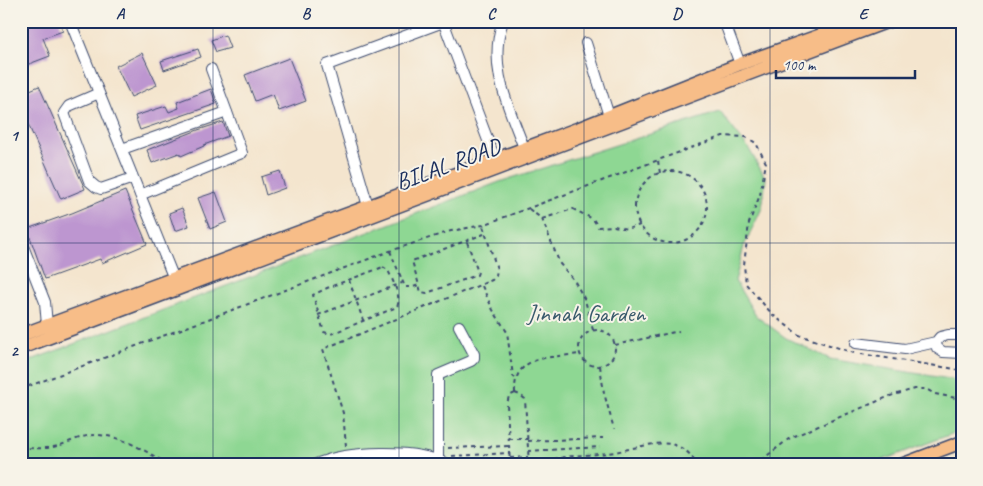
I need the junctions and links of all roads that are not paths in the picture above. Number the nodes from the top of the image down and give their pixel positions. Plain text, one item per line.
1 (70, 21) edge
2 (443, 21) edge
3 (503, 21) edge
4 (724, 21) edge
5 (860, 21) edge
6 (889, 21) edge
7 (586, 43) dead end
8 (740, 64) junction
9 (211, 69) dead end
10 (99, 93) junction
11 (227, 112) junction
12 (609, 116) junction
13 (524, 148) junction
14 (122, 149) junction
15 (495, 159) junction
16 (133, 178) junction
17 (140, 195) junction
18 (368, 206) junction
19 (21, 241) edge
20 (174, 279) junction
21 (47, 325) junction
22 (459, 326) dead end
23 (21, 335) edge
24 (962, 335) edge
25 (936, 342) junction
26 (856, 344) dead end
27 (21, 348) edge
28 (962, 353) edge
29 (962, 442) edge
30 (438, 455) junction
31 (927, 461) edge
32 (314, 465) edge
33 (449, 465) edge
34 (901, 465) edge

1 - 10 street
2 - 15 street
2 - 18 street
3 - 13 street
4 - 8 street
5 - 8 main road, BILAL ROAD
6 - 27 main road, BILAL ROAD
7 - 12 street
8 - 12 main road, BILAL ROAD
9 - 11 street
10 - 14 street
10 - 16 street
11 - 14 street
11 - 17 street
12 - 13 main road, BILAL ROAD
13 - 15 main road, BILAL ROAD
14 - 16 street
15 - 18 main road, BILAL ROAD
16 - 17 street
17 - 20 street
18 - 20 main road, BILAL ROAD
19 - 21 street
20 - 21 main road, BILAL ROAD
21 - 23 main road, BILAL ROAD
22 - 30 street
24 - 25 street
25 - 26 street
25 - 28 street
29 - 31 main road
30 - 32 street
30 - 33 street
31 - 34 main road

